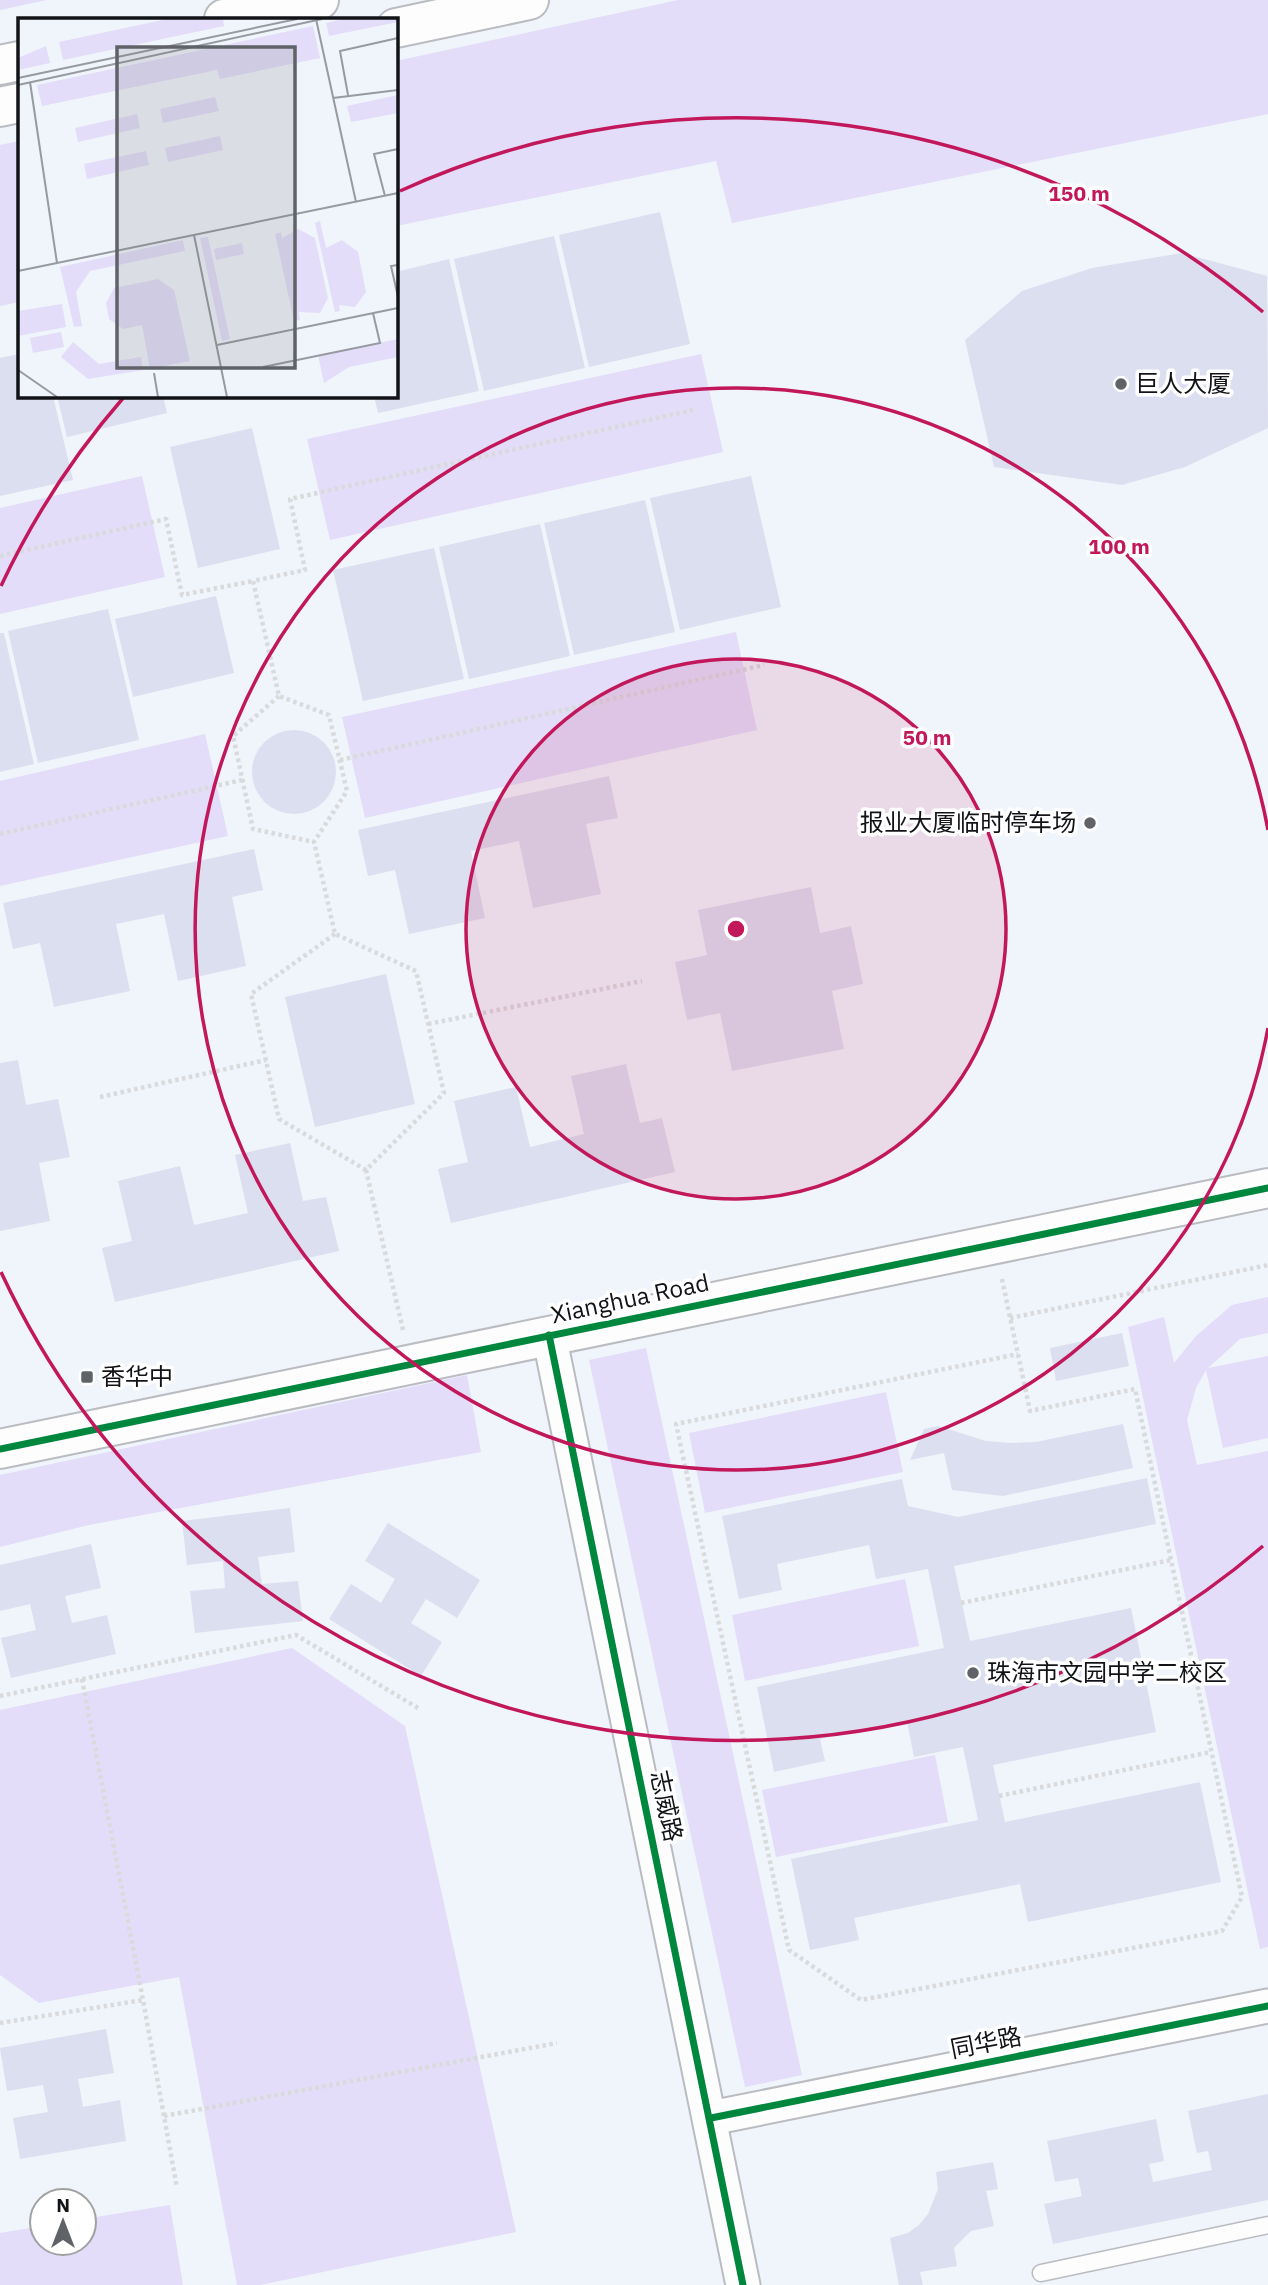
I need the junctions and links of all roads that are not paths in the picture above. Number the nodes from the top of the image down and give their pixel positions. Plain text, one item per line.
1 (319, 0) edge
2 (529, 0) edge
3 (229, 18) edge
4 (397, 28) edge
5 (18, 61) edge
6 (0, 65) edge
7 (18, 103) edge
8 (0, 107) edge
9 (1268, 1188) edge
10 (549, 1335) junction
11 (0, 1449) edge
12 (1268, 2006) edge
13 (711, 2118) junction
14 (1268, 2225) edge
15 (1041, 2273) dead end
16 (743, 2285) edge

1 - 3 street
2 - 4 street
5 - 6 street
7 - 8 street
9 - 10 street, Xianghua Road
10 - 11 street, Xianghua Road
10 - 13 street, 志威路
12 - 13 street, 同华路
13 - 16 street, 志威路
14 - 15 lane

